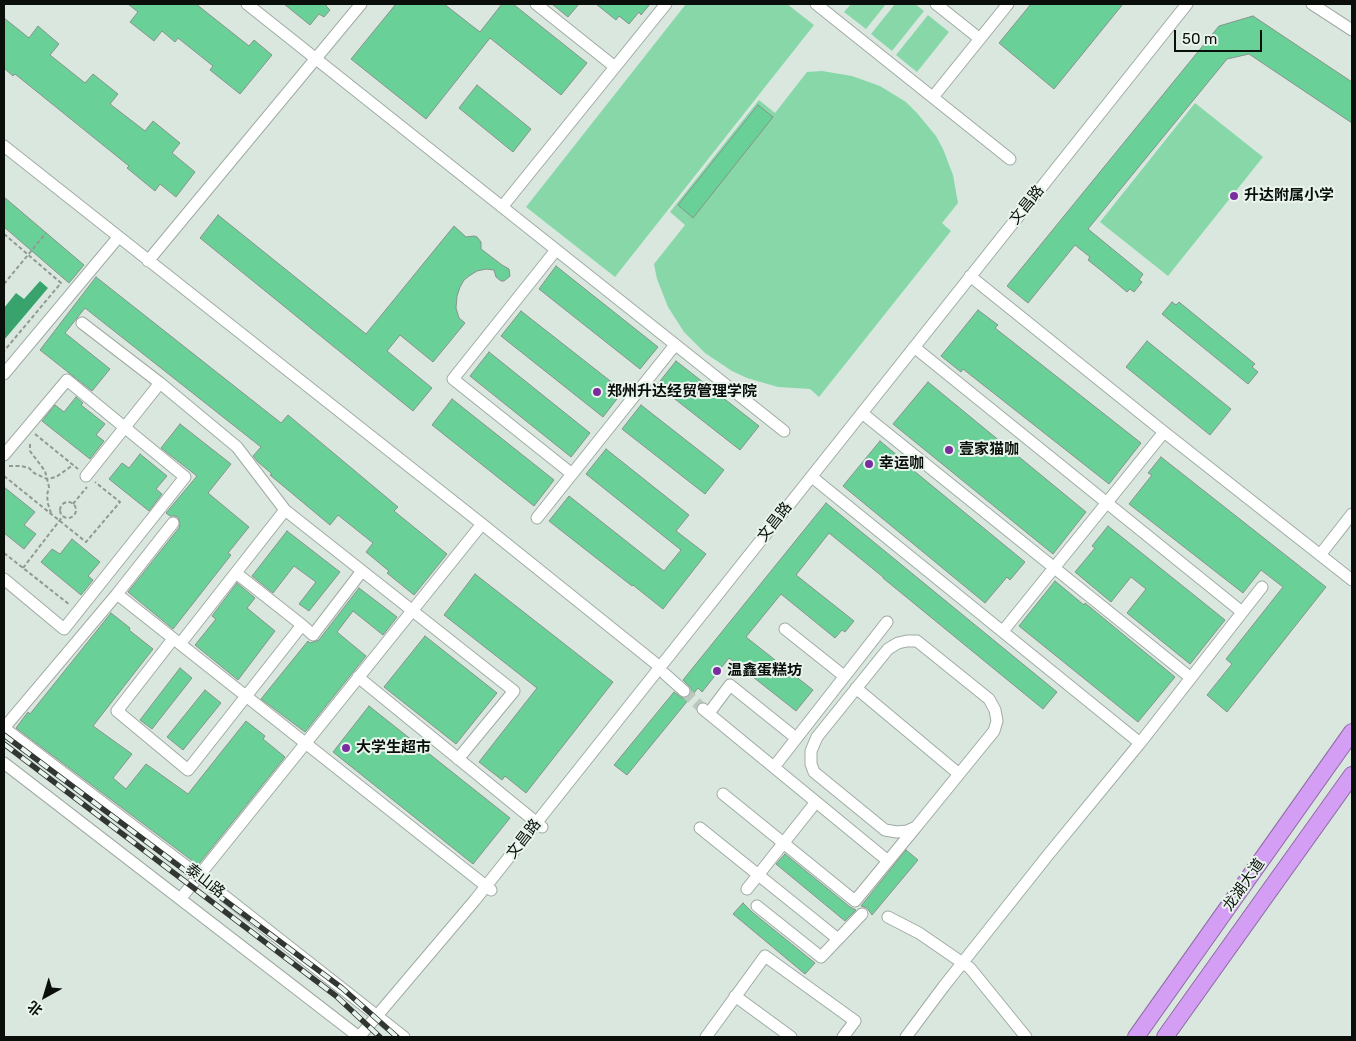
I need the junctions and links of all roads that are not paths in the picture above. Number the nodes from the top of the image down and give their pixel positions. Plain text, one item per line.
1 (247, 4) edge
2 (361, 4) edge
3 (536, 4) edge
4 (666, 4) edge
5 (816, 4) edge
6 (936, 4) edge
7 (1008, 4) edge
8 (1187, 4) edge
9 (1312, 4) edge
10 (1352, 30) edge
11 (980, 39) junction
12 (316, 58) junction
13 (615, 67) junction
14 (933, 97) junction
15 (4, 146) edge
16 (1010, 159) dead end
17 (502, 207) junction
18 (116, 240) dead end
19 (556, 250) junction
20 (148, 261) junction
21 (970, 276) junction
22 (82, 323) dead end
23 (675, 345) junction
24 (914, 348) junction
25 (4, 374) edge
26 (160, 383) junction
27 (862, 413) junction
28 (125, 427) junction
29 (784, 432) dead end
30 (1164, 432) junction
31 (4, 455) edge
32 (572, 474) junction
33 (812, 477) junction
34 (90, 478) road end
35 (1107, 503) junction
36 (285, 510) junction
37 (1352, 514) edge
38 (537, 518) dead end
39 (172, 523) dead end
40 (482, 524) junction
41 (1320, 555) junction
42 (1054, 568) junction
43 (362, 570) junction
44 (236, 573) junction
45 (4, 579) edge
46 (1352, 580) edge
47 (1262, 587) dead end
48 (117, 594) junction
49 (413, 611) junction
50 (1242, 612) junction
51 (887, 622) dead end
52 (302, 625) junction
53 (785, 629) dead end
54 (1003, 631) junction
55 (176, 641) junction
56 (663, 671) junction
57 (844, 676) junction
58 (358, 677) junction
59 (1191, 678) junction
60 (856, 688) junction
61 (684, 691) tunnel mouth
62 (246, 696) junction
63 (4, 728) edge
64 (1352, 732) edge
65 (796, 738) junction
66 (1140, 742) junction
67 (306, 743) junction
68 (458, 759) junction
69 (4, 763) edge
70 (774, 767) junction
71 (960, 774) junction
72 (1352, 776) edge
73 (723, 794) dead end
74 (816, 802) junction
75 (539, 825) junction
76 (916, 827) junction
77 (700, 828) dead end
78 (784, 843) junction
79 (888, 861) junction
80 (759, 874) junction
81 (199, 876) junction
82 (488, 888) junction
83 (747, 889) dead end
84 (181, 898) junction
85 (757, 906) dead end
86 (862, 914) dead end
87 (888, 917) dead end
88 (838, 939) junction
89 (962, 963) junction
90 (735, 996) junction
91 (377, 1016) junction
92 (359, 1037) edge
93 (404, 1037) edge
94 (706, 1037) edge
95 (791, 1037) edge
96 (843, 1037) edge
97 (906, 1037) edge
98 (1026, 1037) edge
99 (1136, 1037) edge
100 (1165, 1037) edge

1 - 12 street
2 - 12 street
3 - 13 street
4 - 13 street
5 - 14 street
6 - 11 street
7 - 11 street
8 - 21 street, 文昌路
9 - 10 street
11 - 14 street
12 - 17 street
12 - 20 street
13 - 17 street
14 - 16 street
15 - 20 street
17 - 19 street
18 - 25 street
19 - 23 street
19 - 32 street
20 - 40 street
21 - 24 street, 文昌路
21 - 30 street
22 - 26 street
23 - 29 street
23 - 32 street
24 - 27 street, 文昌路
24 - 35 street
26 - 28 street
26 - 36 street
27 - 33 street, 文昌路
27 - 42 street
28 - 31 street
28 - 34 street
28 - 45 street
30 - 35 street
30 - 41 street
32 - 38 street
33 - 54 street
33 - 56 street, 文昌路
35 - 42 street
35 - 50 street
36 - 43 street
36 - 44 street
37 - 41 street
39 - 48 street
40 - 49 street
40 - 56 street
41 - 46 street
42 - 54 street
42 - 59 street
43 - 49 street
43 - 52 street
44 - 52 street
44 - 55 street
47 - 50 street
48 - 55 street
48 - 63 street
49 - 58 street
49 - 68 street
50 - 59 street
51 - 57 street
52 - 62 street
53 - 57 street
54 - 66 street
55 - 62 street
55 - 62 street
56 - 61 street
56 - 75 street, 文昌路
57 - 65 street
58 - 67 street
58 - 68 street
59 - 66 street
60 - 71 street
60 - 71 street
60 - 76 street
62 - 67 street
63 - 81 street, 泰山路
64 - 99 highway, 龙湖大道
65 - 70 street
65 - 70 street
66 - 89 street
67 - 81 street
67 - 82 street
68 - 75 street
69 - 84 street, 泰山路
70 - 74 street
71 - 76 street
72 - 100 highway, 龙湖大道
73 - 78 street
74 - 78 street
74 - 79 street
75 - 82 street, 文昌路
76 - 79 street
77 - 80 street
78 - 79 street
78 - 80 street
80 - 83 street
80 - 88 street
81 - 84 street
81 - 91 street, 泰山路
82 - 91 street, 文昌路
84 - 92 street, 泰山路
85 - 88 street
86 - 88 street
87 - 89 street
89 - 97 street
89 - 98 street
90 - 94 street
90 - 95 street
90 - 96 street
91 - 92 street, 文昌路
91 - 93 street, 泰山路

